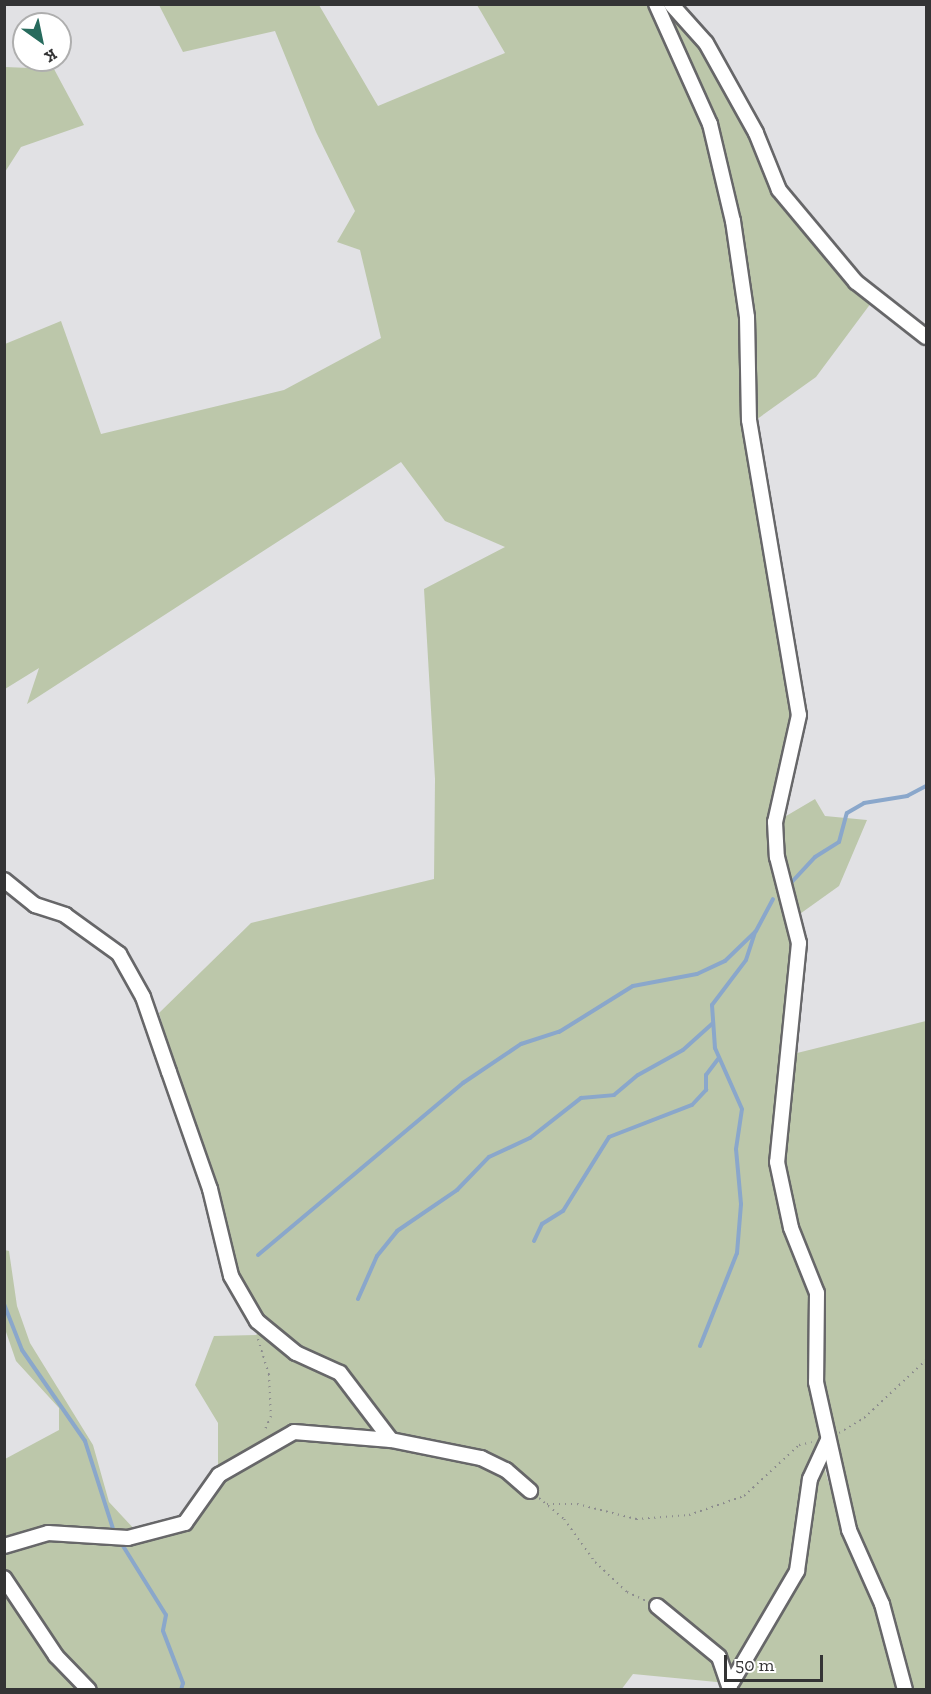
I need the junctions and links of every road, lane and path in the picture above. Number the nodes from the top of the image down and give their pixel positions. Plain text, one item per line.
1 (656, 4) edge
2 (671, 4) edge
3 (927, 337) edge
4 (4, 880) edge
5 (257, 1321) junction
6 (927, 1360) edge
7 (390, 1440) junction
8 (828, 1440) junction
9 (255, 1455) junction
10 (530, 1491) joint
11 (547, 1504) junction
12 (4, 1546) edge
13 (4, 1578) edge
14 (657, 1606) joint
15 (731, 1686) edge
16 (89, 1689) edge
17 (905, 1689) edge

1 - 8 street
2 - 3 street
4 - 5 street
5 - 7 street
5 - 9 path
6 - 8 path
7 - 9 street
7 - 10 street
8 - 11 path
8 - 15 street
8 - 17 street
9 - 12 street
10 - 11 path
11 - 14 path
13 - 16 street
14 - 15 street

